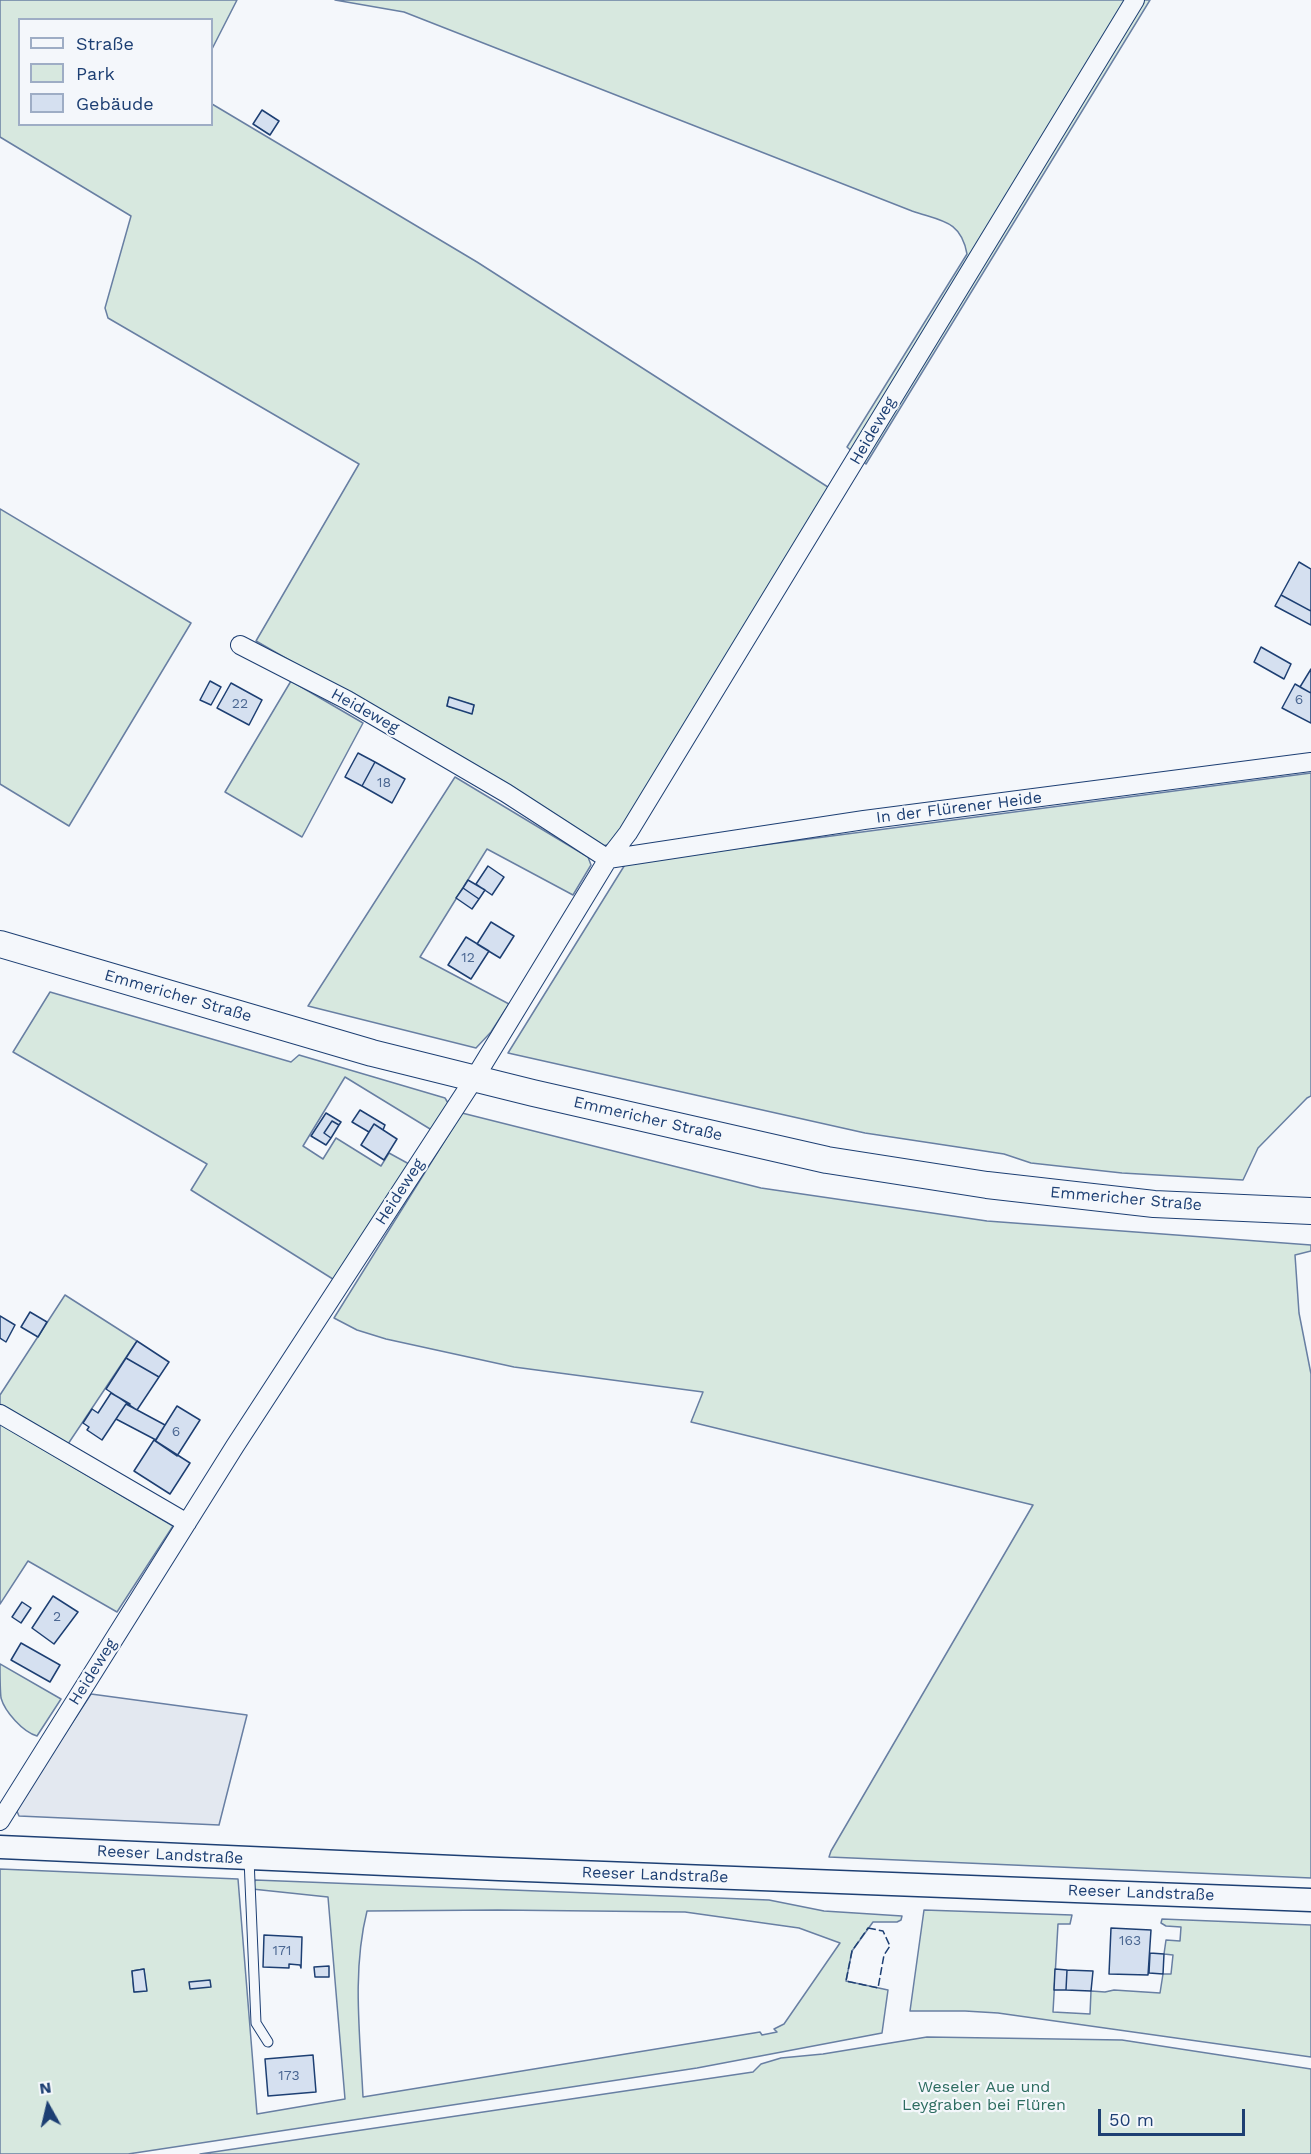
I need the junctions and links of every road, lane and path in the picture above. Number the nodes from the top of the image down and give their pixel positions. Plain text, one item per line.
1 (1135, 0) edge
2 (240, 645) dead end
3 (1311, 762) edge
4 (608, 859) junction
5 (0, 944) edge
6 (474, 1078) junction
7 (1311, 1211) edge
8 (0, 1414) edge
9 (187, 1523) junction
10 (0, 1821) edge
11 (0, 1847) edge
12 (249, 1858) junction
13 (1311, 1900) edge
14 (268, 2042) dead end

1 - 4 street, Heideweg
2 - 4 street, Heideweg
3 - 4 street, In der Flürener Heide
4 - 6 street, Heideweg
5 - 6 main road, Emmericher Straße
6 - 7 main road, Emmericher Straße
6 - 9 street, Heideweg
8 - 9 street
9 - 10 street, Heideweg
11 - 12 street, Reeser Landstraße
12 - 13 street, Reeser Landstraße
12 - 14 lane

